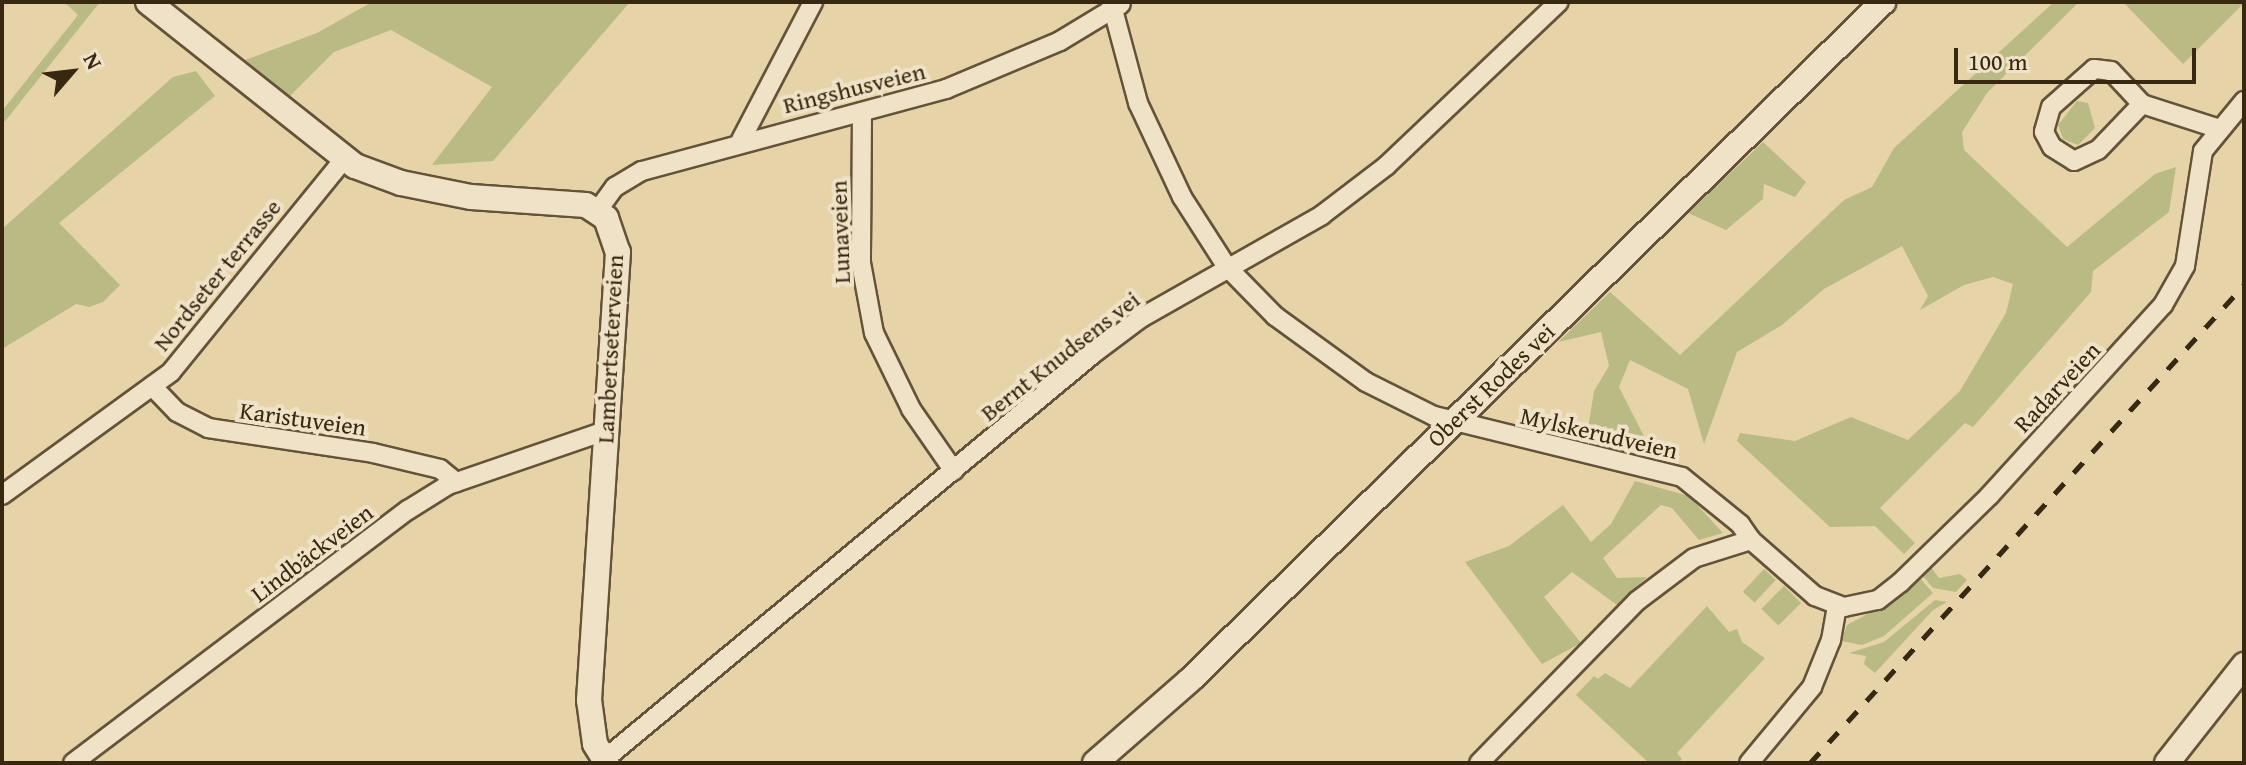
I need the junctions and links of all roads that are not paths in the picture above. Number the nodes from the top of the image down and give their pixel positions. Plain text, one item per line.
1 (148, 2) edge
2 (813, 2) edge
3 (1559, 2) edge
4 (1883, 2) edge
5 (1116, 5) edge
6 (2244, 101) edge
7 (2142, 104) junction
8 (862, 112) junction
9 (2220, 129) junction
10 (741, 140) junction
11 (344, 159) junction
12 (598, 210) junction
13 (1227, 267) junction
14 (152, 386) junction
15 (1454, 422) junction
16 (605, 431) junction
17 (954, 471) junction
18 (456, 482) junction
19 (2, 495) edge
20 (1751, 540) junction
21 (1837, 606) junction
22 (2244, 665) edge
23 (603, 762) edge
24 (73, 763) edge
25 (1095, 763) edge
26 (1479, 763) edge
27 (1749, 763) edge
28 (2167, 763) edge

1 - 11 street
2 - 10 street
3 - 13 street, Bernt Knudsens vei
4 - 15 street, Oberst Rodes vei
5 - 8 street, Ringshusveien
5 - 13 street, Mylskerudveien
6 - 9 street, Radarveien
7 - 7 street
7 - 9 street
8 - 10 street, Ringshusveien
8 - 17 street, Lunaveien
9 - 21 street, Radarveien
10 - 12 street, Ringshusveien
11 - 12 street
11 - 14 street, Nordseter terrasse
12 - 16 street, Lambertseterveien
13 - 15 street, Mylskerudveien
13 - 17 street, Bernt Knudsens vei
14 - 18 street, Karistuveien
14 - 19 street, Nordseter terrasse
15 - 20 street, Mylskerudveien
15 - 25 street, Oberst Rodes vei
16 - 18 street, Lindbäckveien
16 - 23 street, Lambertseterveien
17 - 23 street, Bernt Knudsens vei
18 - 24 street, Lindbäckveien
20 - 21 street
20 - 26 street
21 - 27 street
22 - 28 street

